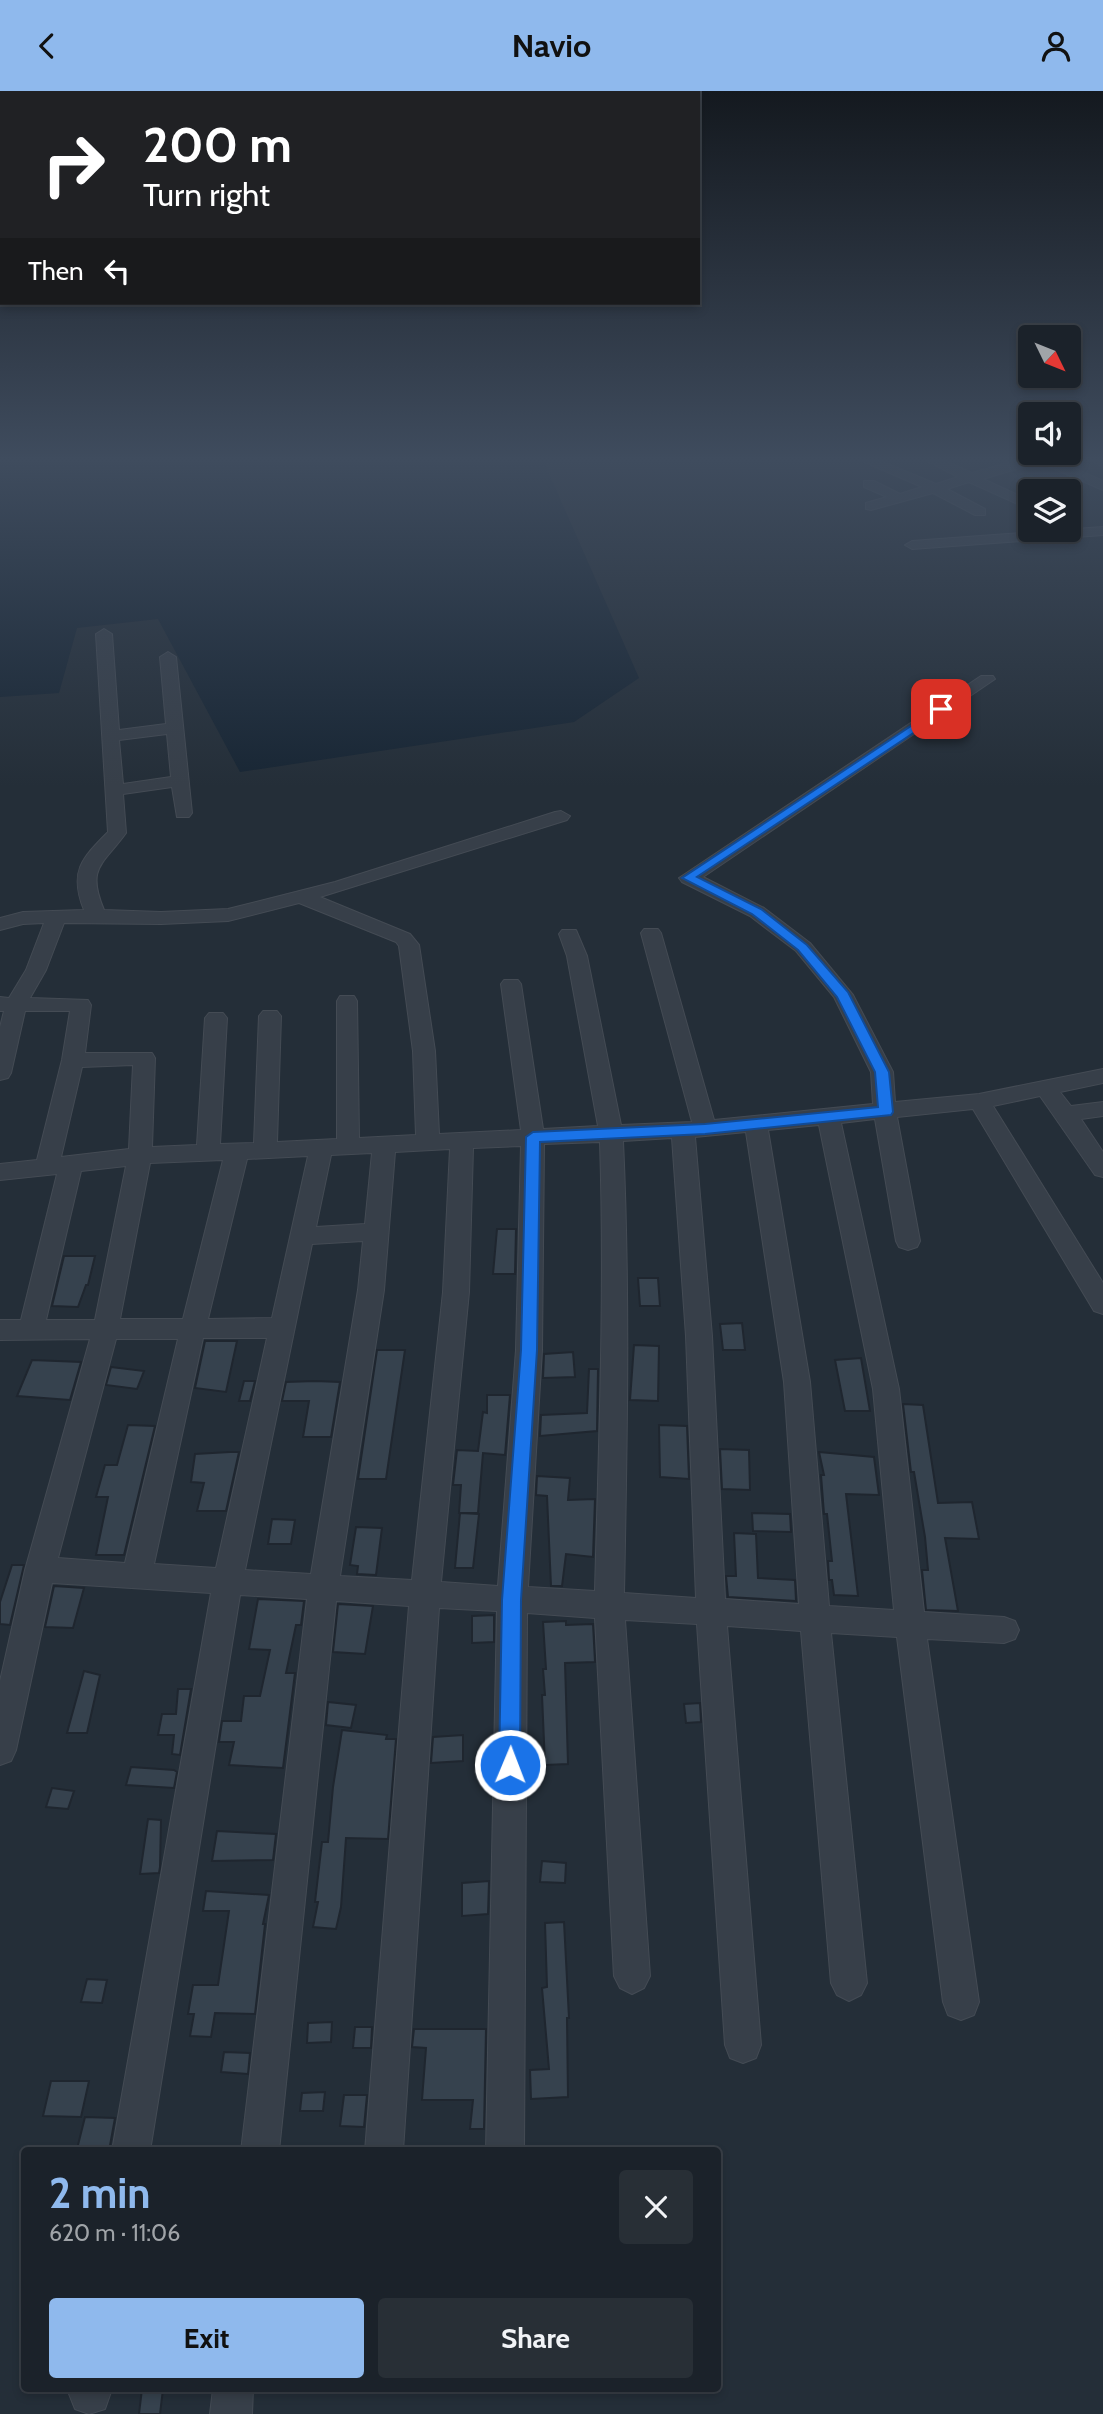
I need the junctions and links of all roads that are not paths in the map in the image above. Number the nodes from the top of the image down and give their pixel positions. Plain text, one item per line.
1 (104, 634) dead end
2 (167, 657) dead end
3 (987, 679) dead end
4 (174, 728) junction
5 (111, 736) junction
6 (180, 781) junction
7 (115, 790) junction
8 (183, 813) dead end
9 (561, 817) dead end
10 (299, 897) junction
11 (96, 916) junction
12 (56, 917) junction
13 (0, 924) edge
14 (651, 933) dead end
15 (569, 934) dead end
16 (512, 984) dead end
17 (347, 1001) dead end
18 (8, 1004) edge
19 (270, 1016) dead end
20 (216, 1018) dead end
21 (73, 1060) junction
22 (0, 1073) edge
23 (1103, 1076) edge
24 (1045, 1087) junction
25 (979, 1101) junction
26 (1103, 1108) edge
27 (886, 1112) junction
28 (1065, 1114) junction
29 (828, 1117) junction
30 (756, 1124) junction
31 (694, 1130) junction
32 (611, 1133) junction
33 (533, 1137) junction
34 (462, 1140) junction
35 (428, 1142) junction
36 (384, 1144) junction
37 (334, 1147) junction
38 (265, 1150) junction
39 (237, 1151) junction
40 (208, 1152) junction
41 (140, 1156) junction
42 (59, 1164) junction
43 (1103, 1168) edge
44 (0, 1172) edge
45 (376, 1232) junction
46 (303, 1236) junction
47 (908, 1241) dead end
48 (1103, 1304) edge
49 (283, 1328) junction
50 (194, 1329) junction
51 (0, 1330) edge
52 (31, 1330) junction
53 (105, 1331) junction
54 (40, 1570) junction
55 (137, 1576) junction
56 (229, 1582) junction
57 (323, 1588) junction
58 (425, 1594) junction
59 (512, 1600) junction
60 (609, 1606) junction
61 (711, 1612) junction
62 (815, 1619) junction
63 (910, 1625) junction
64 (1004, 1630) dead end
65 (0, 1749) edge
66 (632, 1976) dead end
67 (849, 1983) dead end
68 (961, 2002) dead end
69 (743, 2045) dead end
70 (132, 2147) edge
71 (260, 2147) edge
72 (384, 2147) edge
73 (505, 2147) edge
74 (233, 2392) edge
75 (231, 2414) edge

1 - 5 street
2 - 4 street
3 - 27 street
4 - 5 street
4 - 6 street
5 - 7 street
6 - 7 street
6 - 8 street
7 - 11 street
9 - 10 street
10 - 11 street
10 - 35 street
11 - 12 street
12 - 13 street
12 - 18 street
14 - 31 street
15 - 32 street
16 - 33 street
17 - 37 street
18 - 21 street
18 - 22 street
19 - 38 street
20 - 40 street
21 - 41 street
21 - 42 street
23 - 24 street
24 - 25 street
24 - 28 street
25 - 27 street
25 - 48 street
26 - 28 street
27 - 29 street
27 - 47 street
28 - 43 street
29 - 30 street
29 - 63 street
30 - 31 street
30 - 62 street
31 - 32 street
31 - 61 street
32 - 33 street
32 - 60 street
33 - 34 street
33 - 59 street
34 - 35 street
34 - 58 street
35 - 36 street
36 - 37 street
36 - 45 street
37 - 38 street
37 - 46 street
38 - 39 street
39 - 40 street
39 - 50 street
40 - 41 street
41 - 42 street
41 - 53 street
42 - 44 street
42 - 52 street
45 - 46 street
45 - 57 street
46 - 49 street
49 - 50 street
49 - 56 street
50 - 53 street
50 - 55 street
51 - 52 street
52 - 53 street
53 - 54 street
54 - 55 street
54 - 65 street
55 - 56 street
56 - 57 street
56 - 70 street
57 - 58 street
57 - 71 street
58 - 59 street
58 - 72 street
59 - 60 street
59 - 73 street
60 - 61 street
60 - 66 street
61 - 62 street
61 - 69 street
62 - 63 street
62 - 67 street
63 - 64 street
63 - 68 street
74 - 75 street

